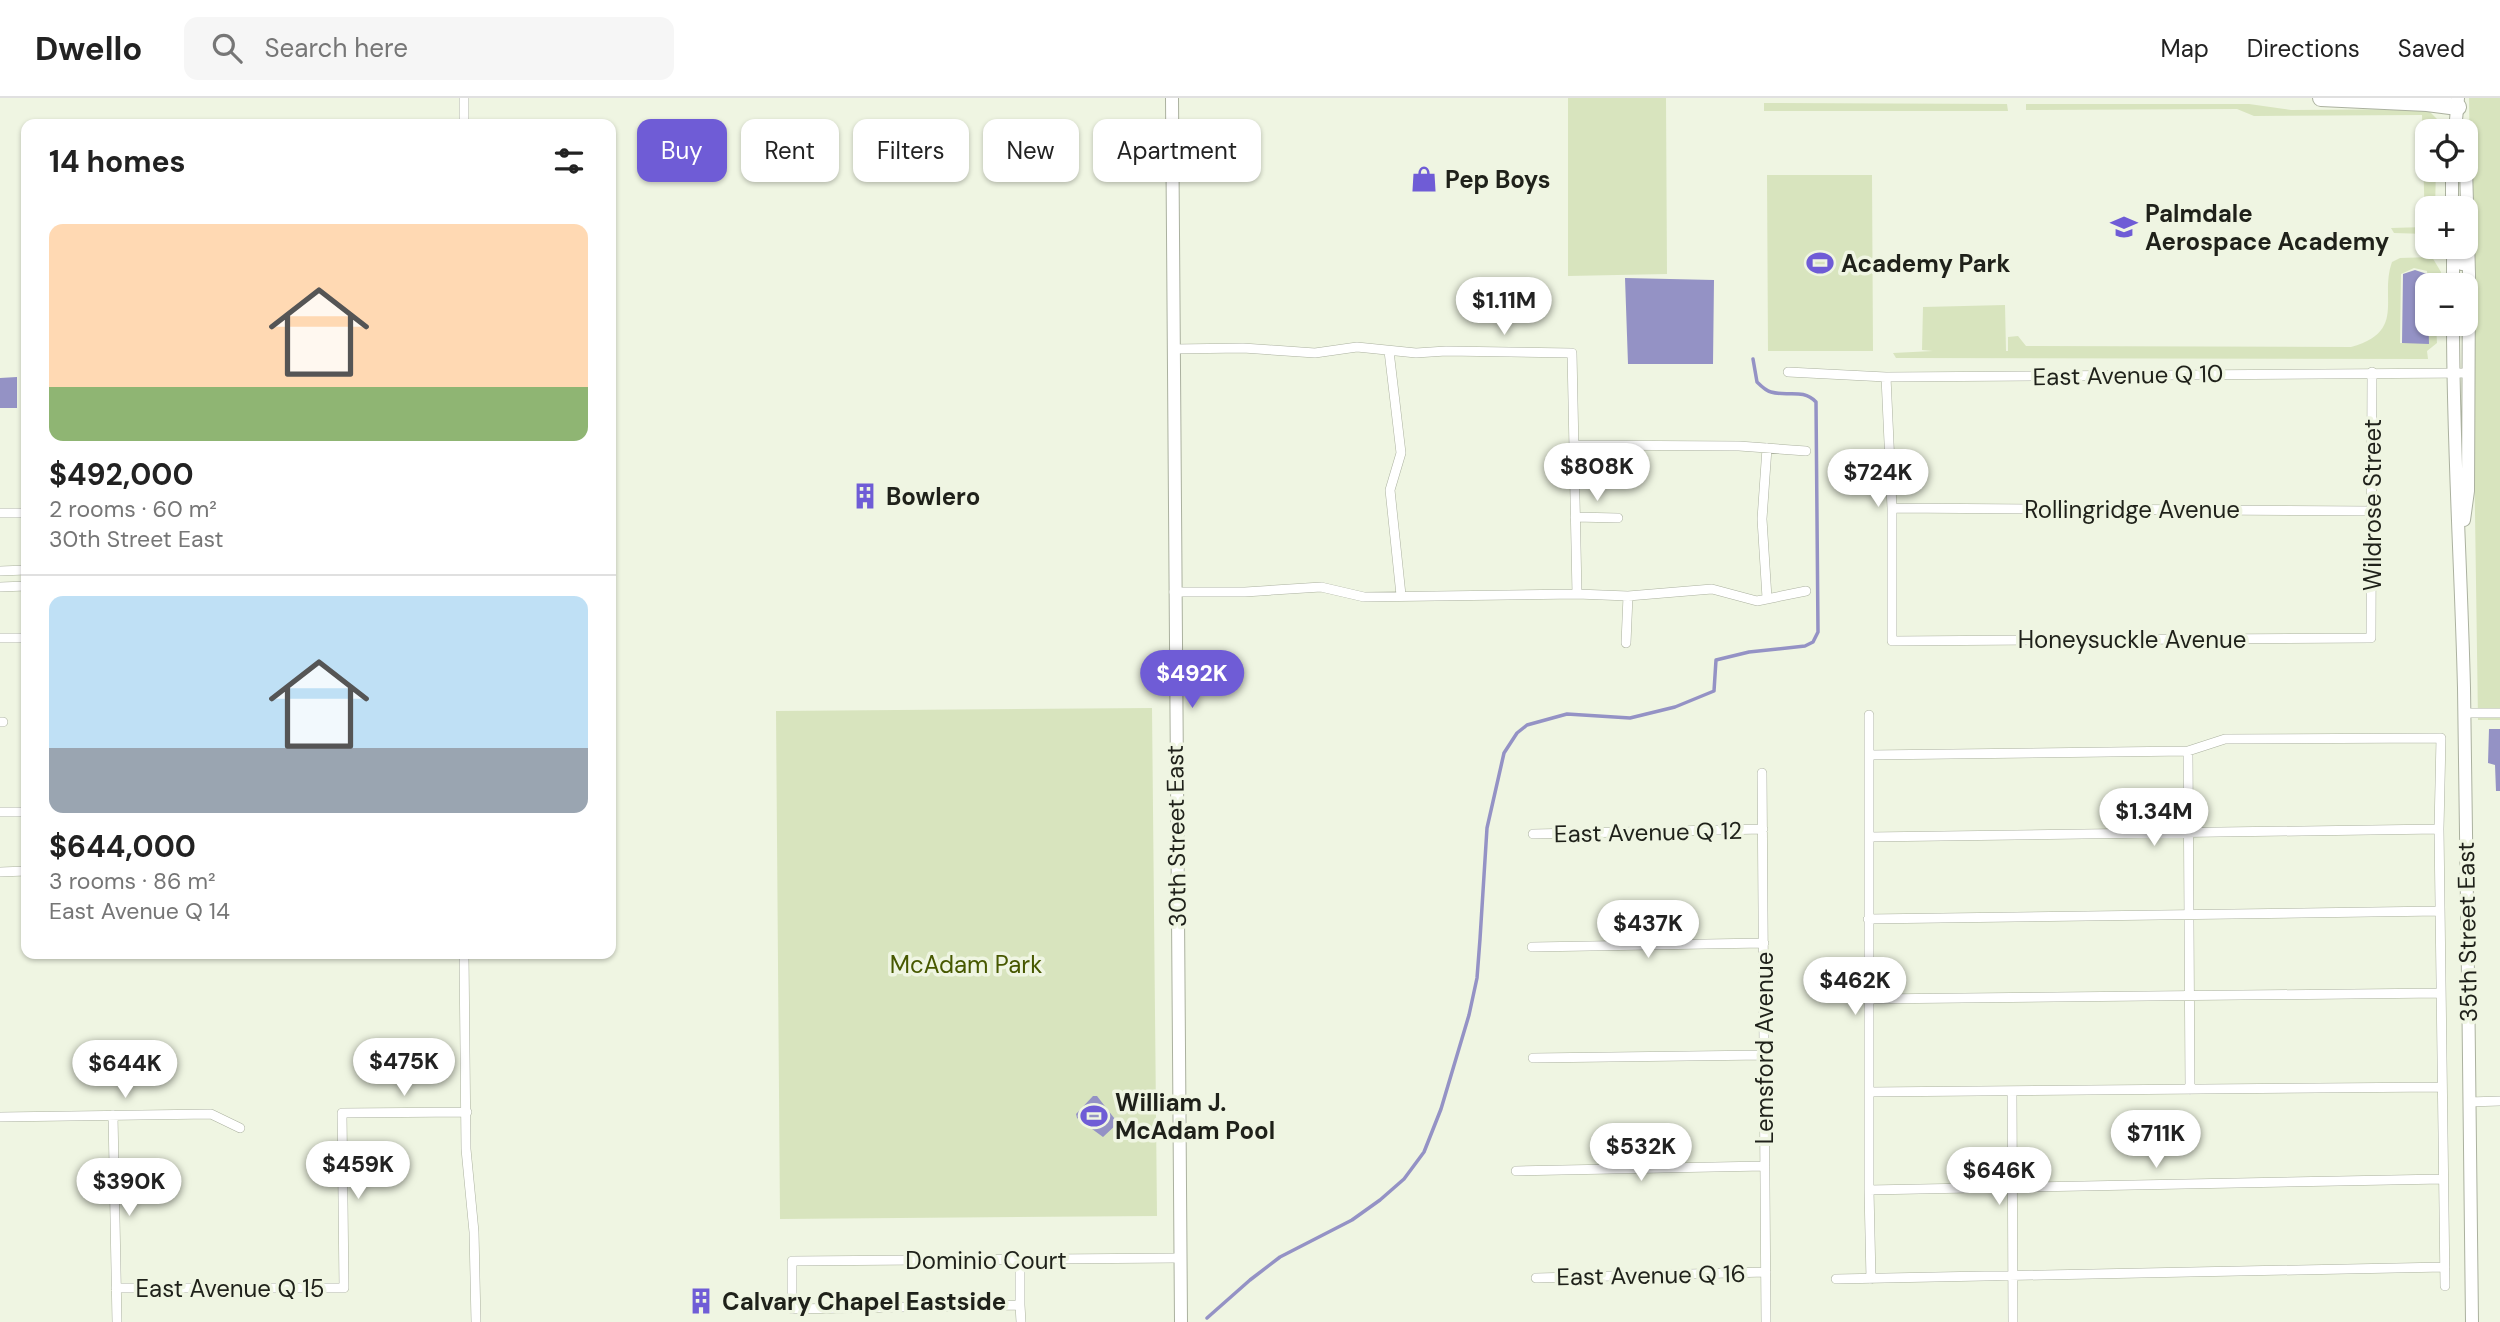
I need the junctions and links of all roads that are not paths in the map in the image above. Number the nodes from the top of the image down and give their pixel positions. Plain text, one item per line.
1 (464, 98) edge
2 (1172, 98) edge
3 (2321, 98) edge
4 (2458, 117) edge
5 (464, 119) edge
6 (2466, 182) edge
7 (2467, 273) edge
8 (2453, 336) edge
9 (2467, 336) edge
10 (1174, 349) junction
11 (1389, 351) junction
12 (1788, 372) dead end
13 (2372, 372) junction
14 (2453, 373) junction
15 (2468, 373) junction
16 (1886, 377) junction
17 (1574, 445) junction
18 (1767, 448) junction
19 (1806, 451) dead end
20 (1892, 508) junction
21 (2372, 511) junction
22 (0, 513) edge
23 (21, 513) edge
24 (1575, 517) junction
25 (1618, 518) dead end
26 (2461, 541) junction
27 (0, 570) edge
28 (21, 570) edge
29 (21, 586) edge
30 (0, 587) edge
31 (1806, 591) dead end
32 (1174, 592) junction
33 (1577, 594) junction
34 (1401, 595) junction
35 (1628, 596) junction
36 (1767, 598) junction
37 (0, 638) edge
38 (21, 638) edge
39 (2371, 638) joint
40 (1626, 643) dead end
41 (2464, 713) junction
42 (2500, 713) edge
43 (1869, 715) dead end
44 (2188, 751) junction
45 (1870, 755) junction
46 (1762, 773) dead end
47 (0, 812) edge
48 (21, 812) edge
49 (2439, 829) junction
50 (1763, 830) junction
51 (2189, 832) junction
52 (1532, 834) dead end
53 (1869, 837) junction
54 (21, 871) edge
55 (0, 872) edge
56 (2440, 911) junction
57 (2190, 913) junction
58 (1868, 919) junction
59 (1764, 943) junction
60 (1532, 947) dead end
61 (464, 959) edge
62 (2441, 993) junction
63 (2190, 995) junction
64 (1870, 999) junction
65 (1765, 1055) junction
66 (1533, 1058) dead end
67 (2442, 1087) junction
68 (2190, 1090) junction
69 (2012, 1092) junction
70 (1869, 1093) junction
71 (2500, 1101) edge
72 (2469, 1102) junction
73 (467, 1112) junction
74 (113, 1115) junction
75 (0, 1118) edge
76 (240, 1128) dead end
77 (1765, 1166) junction
78 (1516, 1171) dead end
79 (2443, 1179) junction
80 (2013, 1188) junction
81 (1869, 1190) junction
82 (1180, 1258) junction
83 (1020, 1260) junction
84 (2445, 1267) junction
85 (1766, 1272) junction
86 (2014, 1276) junction
87 (1536, 1278) dead end
88 (1836, 1279) dead end
89 (1871, 1279) junction
90 (2445, 1286) dead end
91 (116, 1288) junction
92 (1020, 1306) junction
93 (117, 1322) edge
94 (476, 1322) edge
95 (1021, 1322) edge
96 (1181, 1322) edge
97 (1766, 1322) edge
98 (2013, 1322) edge
99 (2472, 1322) edge

1 - 5 street
2 - 10 street, 30th Street East
3 - 4 highway
6 - 7 street, 35th Street East
8 - 14 street, 35th Street East
9 - 15 street, 35th Street East
10 - 11 street
10 - 32 street, 30th Street East
11 - 17 street
11 - 34 street
12 - 16 street, East Avenue Q 10
13 - 14 street, East Avenue Q 10
13 - 16 street, East Avenue Q 10
13 - 21 street, Wildrose Street
14 - 15 street, East Avenue Q 10
14 - 26 street, 35th Street East
15 - 26 street, 35th Street East
16 - 20 street
17 - 18 street
17 - 24 street
18 - 19 street
18 - 36 street
20 - 21 street, Rollingridge Avenue
20 - 39 street, Honeysuckle Avenue
21 - 39 street, Wildrose Street
22 - 23 street
24 - 25 street
24 - 33 street
26 - 41 street, 35th Street East
27 - 28 street
29 - 30 street
31 - 36 street
32 - 34 street
32 - 82 street, 30th Street East
33 - 34 street
33 - 35 street
35 - 36 street
35 - 40 street
37 - 38 street
41 - 42 street
41 - 72 street, 35th Street East
43 - 45 street
44 - 45 street
44 - 49 street
44 - 51 street
45 - 53 street
46 - 50 street, Lemsford Avenue
47 - 48 street
49 - 51 street
49 - 56 street
50 - 52 street, East Avenue Q 12
50 - 59 street, Lemsford Avenue
51 - 53 street
51 - 57 street
53 - 58 street
54 - 55 street
56 - 57 street
56 - 62 street
57 - 58 street
57 - 63 street
58 - 64 street
59 - 60 street
59 - 65 street, Lemsford Avenue
61 - 73 street
62 - 63 street
62 - 67 street
63 - 64 street
63 - 68 street
64 - 70 street
65 - 66 street
65 - 77 street, Lemsford Avenue
67 - 68 street
67 - 79 street
68 - 69 street
69 - 70 street
69 - 80 street
70 - 81 street
71 - 72 street
72 - 99 street, 35th Street East
73 - 91 street, East Avenue Q 15
73 - 94 street
74 - 75 street
74 - 76 street
74 - 91 street
77 - 78 street
77 - 85 street, Lemsford Avenue
79 - 80 street
79 - 84 street
80 - 81 street
80 - 86 street
81 - 89 street
82 - 83 street, Dominio Court
82 - 96 street, 30th Street East
83 - 92 street
83 - 92 street, Dominio Court
84 - 86 street
84 - 90 street
85 - 87 street, East Avenue Q 16
85 - 97 street, Lemsford Avenue
86 - 89 street
86 - 98 street
88 - 89 street
91 - 93 street
92 - 95 street

